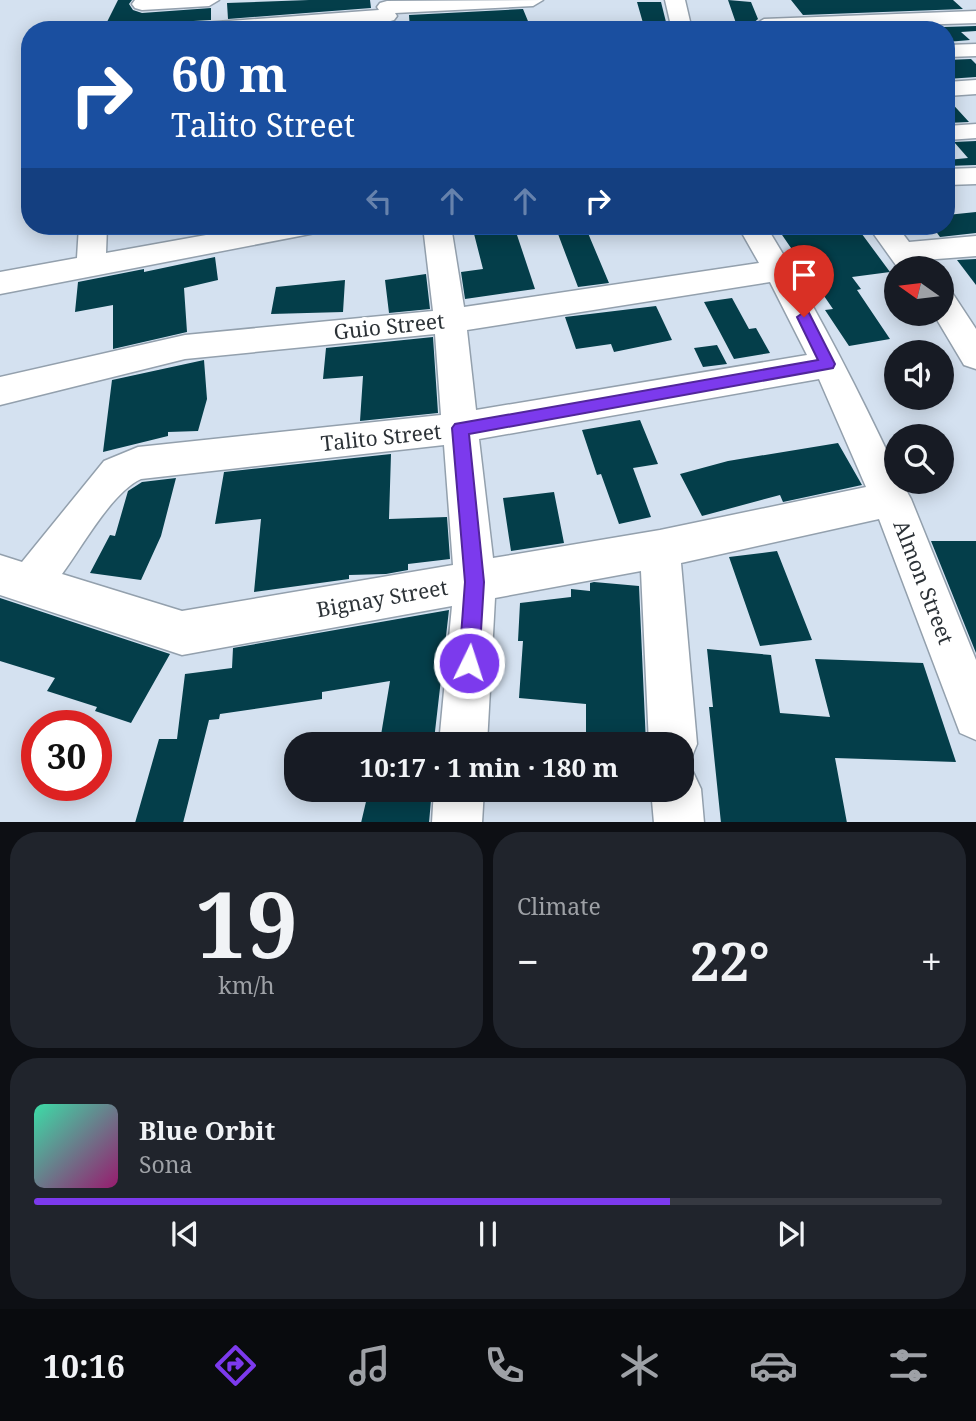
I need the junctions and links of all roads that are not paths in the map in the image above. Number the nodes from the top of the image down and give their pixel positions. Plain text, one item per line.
1 (209, 0) edge
2 (533, 0) edge
3 (675, 0) edge
4 (140, 8) edge
5 (387, 13) edge
6 (976, 17) edge
7 (345, 21) edge
8 (680, 21) edge
9 (834, 21) edge
10 (976, 50) edge
11 (955, 51) edge
12 (976, 88) edge
13 (955, 89) edge
14 (976, 131) edge
15 (955, 132) edge
16 (976, 176) edge
17 (955, 177) edge
18 (93, 235) edge
19 (259, 235) edge
20 (438, 235) edge
21 (758, 235) edge
22 (888, 235) edge
23 (976, 246) edge
24 (905, 256) edge
25 (927, 256) edge
26 (91, 268) junction
27 (780, 270) junction
28 (0, 283) edge
29 (955, 307) edge
30 (450, 321) junction
31 (976, 356) edge
32 (828, 364) junction
33 (0, 391) edge
34 (460, 428) junction
35 (892, 499) junction
36 (660, 549) junction
37 (14, 580) edge
38 (475, 582) junction
39 (976, 717) edge
40 (464, 732) edge
41 (672, 732) edge
42 (458, 802) edge
43 (677, 802) edge
44 (457, 822) edge
45 (679, 822) edge

1 - 4 street
2 - 5 street
3 - 8 street
5 - 7 street
6 - 9 street
10 - 11 street
12 - 13 street
14 - 15 street
16 - 17 street
18 - 26 street
19 - 26 street
20 - 30 street
21 - 27 street, Almon Street
22 - 24 street
23 - 25 street
26 - 28 street
27 - 30 street, Guio Street
27 - 32 street, Almon Street
29 - 31 street
30 - 33 street, Guio Street
30 - 34 street
32 - 34 street, Talito Street
32 - 35 street, Almon Street
34 - 37 street, Talito Street
34 - 38 street
35 - 36 street, Bignay Street
35 - 39 street, Almon Street
36 - 38 street, Bignay Street
36 - 41 street
37 - 38 street, Bignay Street
38 - 40 street
42 - 44 street
43 - 45 street

